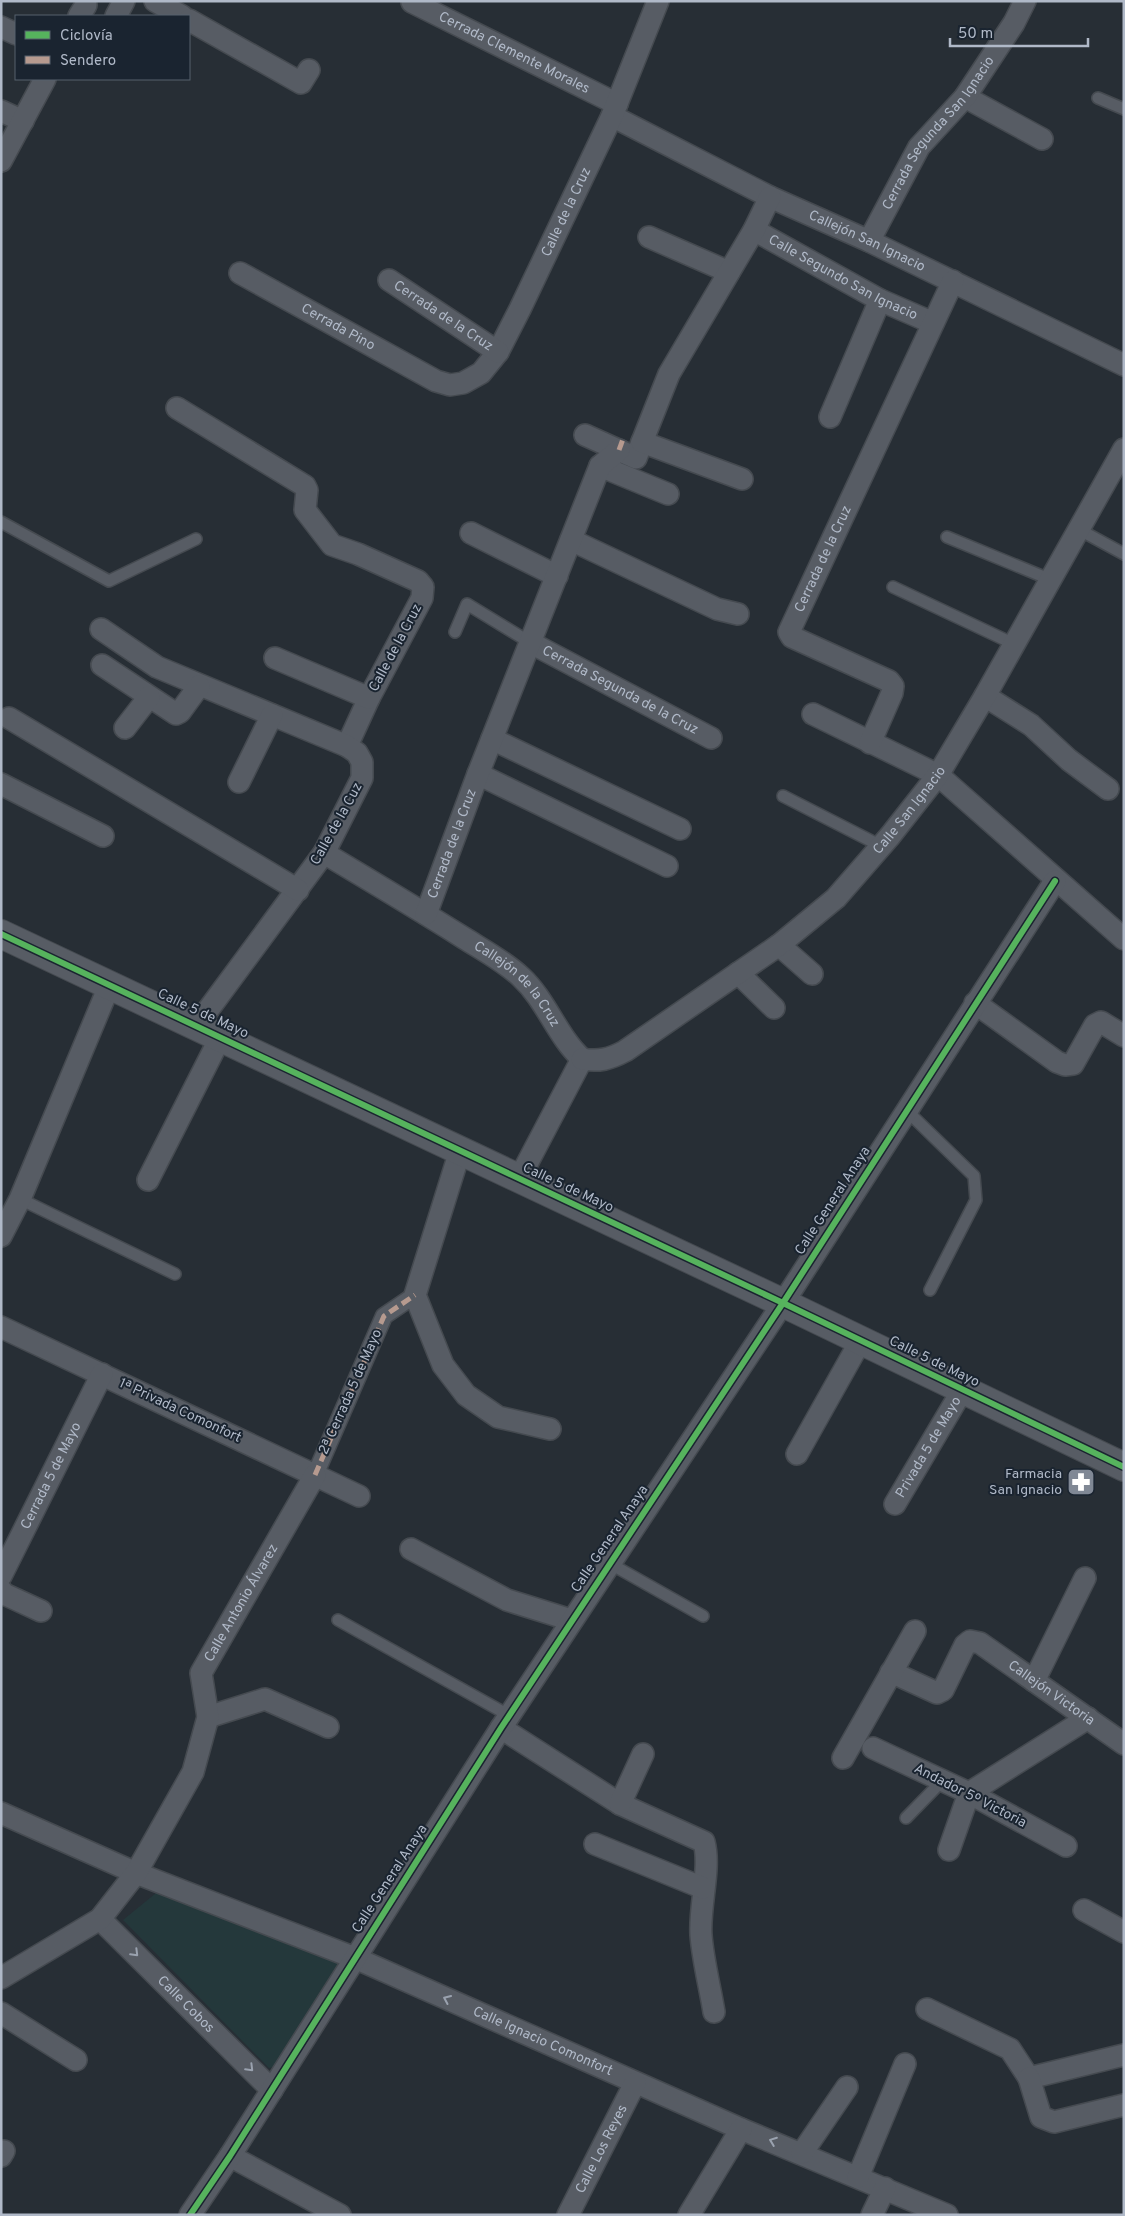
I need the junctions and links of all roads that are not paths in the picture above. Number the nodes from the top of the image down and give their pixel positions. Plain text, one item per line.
1 (124, 1) edge
2 (155, 1) edge
3 (658, 1) edge
4 (1024, 1) edge
5 (412, 2) edge
6 (117, 15) edge
7 (180, 15) edge
8 (190, 21) edge
9 (1, 27) edge
10 (15, 34) edge
11 (309, 70) dead end
12 (44, 80) edge
13 (965, 97) junction
14 (1098, 98) dead end
15 (1124, 109) edge
16 (614, 110) junction
17 (1, 111) edge
18 (23, 122) junction
19 (1042, 139) dead end
20 (1, 161) edge
21 (770, 197) junction
22 (754, 230) junction
23 (649, 237) dead end
24 (868, 241) junction
25 (730, 272) junction
26 (240, 274) dead end
27 (390, 280) dead end
28 (953, 281) junction
29 (880, 300) junction
30 (933, 323) junction
31 (498, 352) junction
32 (1124, 365) edge
33 (436, 381) joint
34 (177, 408) dead end
35 (830, 417) dead end
36 (585, 435) dead end
37 (642, 442) junction
38 (1124, 449) edge
39 (619, 450) junction
40 (600, 466) junction
41 (742, 479) dead end
42 (668, 494) dead end
43 (1, 522) edge
44 (1078, 529) junction
45 (471, 533) dead end
46 (947, 537) dead end
47 (196, 539) dead end
48 (571, 540) junction
49 (1124, 554) edge
50 (557, 576) junction
51 (1049, 579) junction
52 (892, 587) dead end
53 (738, 614) dead end
54 (101, 629) dead end
55 (455, 632) dead end
56 (531, 643) junction
57 (1014, 644) junction
58 (275, 658) dead end
59 (102, 665) dead end
60 (199, 686) junction
61 (149, 696) junction
62 (984, 696) junction
63 (369, 698) junction
64 (813, 714) dead end
65 (272, 715) junction
66 (9, 718) dead end
67 (125, 728) dead end
68 (711, 738) dead end
69 (492, 739) junction
70 (870, 743) junction
71 (348, 746) junction
72 (478, 774) junction
73 (938, 775) junction
74 (239, 782) dead end
75 (1, 784) edge
76 (1108, 790) dead end
77 (783, 796) dead end
78 (680, 829) dead end
79 (104, 836) dead end
80 (880, 846) junction
81 (324, 853) junction
82 (667, 866) dead end
83 (1055, 881) junction
84 (298, 890) junction
85 (426, 914) junction
86 (1, 934) edge
87 (1124, 939) edge
88 (779, 945) junction
89 (738, 973) junction
90 (812, 974) dead end
91 (110, 984) junction
92 (975, 1003) junction
93 (774, 1008) dead end
94 (209, 1031) junction
95 (1124, 1036) edge
96 (582, 1059) junction
97 (906, 1110) junction
98 (460, 1151) junction
99 (519, 1179) junction
100 (148, 1180) dead end
101 (20, 1199) junction
102 (1, 1236) edge
103 (175, 1274) dead end
104 (930, 1290) dead end
105 (415, 1295) junction
106 (783, 1303) junction
107 (1, 1327) edge
108 (861, 1340) junction
109 (102, 1374) junction
110 (963, 1390) junction
111 (550, 1429) dead end
112 (797, 1454) dead end
113 (1124, 1467) edge
114 (315, 1475) junction
115 (359, 1496) dead end
116 (894, 1504) dead end
117 (411, 1549) dead end
118 (609, 1563) junction
119 (1, 1576) edge
120 (1085, 1578) dead end
121 (1, 1590) edge
122 (41, 1611) dead end
123 (703, 1616) dead end
124 (338, 1620) dead end
125 (571, 1620) junction
126 (915, 1631) dead end
127 (891, 1672) junction
128 (1034, 1681) junction
129 (208, 1718) junction
130 (1088, 1718) junction
131 (506, 1722) junction
132 (328, 1727) dead end
133 (1124, 1744) edge
134 (873, 1748) dead end
135 (643, 1754) dead end
136 (843, 1758) dead end
137 (943, 1780) junction
138 (969, 1793) junction
139 (620, 1804) junction
140 (1, 1813) edge
141 (906, 1818) dead end
142 (595, 1844) dead end
143 (1066, 1846) dead end
144 (949, 1850) dead end
145 (136, 1872) junction
146 (703, 1888) junction
147 (1084, 1910) dead end
148 (100, 1919) junction
149 (1121, 1925) edge
150 (355, 1958) junction
151 (1, 1978) edge
152 (927, 2009) dead end
153 (714, 2012) dead end
154 (1, 2013) edge
155 (1124, 2055) edge
156 (76, 2060) dead end
157 (906, 2064) dead end
158 (1029, 2078) junction
159 (635, 2083) junction
160 (847, 2087) dead end
161 (272, 2090) junction
162 (1124, 2105) edge
163 (741, 2129) junction
164 (802, 2153) junction
165 (230, 2156) junction
166 (858, 2177) junction
167 (885, 2188) junction
168 (938, 2213) edge
169 (190, 2215) edge
170 (340, 2215) edge
171 (568, 2215) edge
172 (689, 2215) edge
173 (872, 2215) edge

1 - 6 street
2 - 7 street
3 - 16 street, Calle de la Cruz
4 - 13 street, Cerrada Segunda San Ignacio
5 - 16 street, Cerrada Clemente Morales
8 - 11 street
9 - 10 street
12 - 18 street
13 - 19 street
13 - 24 street, Cerrada Segunda San Ignacio
14 - 15 lane
16 - 21 street, Callejón San Ignacio
16 - 31 street, Calle de la Cruz
17 - 18 street
18 - 20 street
21 - 22 street
21 - 24 street, Callejón San Ignacio
22 - 25 street
22 - 29 street, Calle Segundo San Ignacio
23 - 25 street
24 - 28 street, Callejón San Ignacio
25 - 37 street
26 - 33 street, Cerrada Pino
27 - 31 street, Cerrada de la Cruz
28 - 30 street
28 - 32 street, Callejón San Ignacio
29 - 30 street, Calle Segundo San Ignacio
29 - 35 street
30 - 70 street, Cerrada de la Cruz
31 - 33 street, Calle de la Cruz
34 - 63 street, Calle de la Cruz
36 - 39 street
37 - 39 street
37 - 41 street
38 - 44 street, Calle San Ignacio
39 - 40 street, Cerrada de la Cruz
40 - 42 street
40 - 48 street, Cerrada de la Cruz
43 - 47 lane
44 - 49 lane
44 - 51 street, Calle San Ignacio
45 - 50 street
46 - 51 lane
48 - 50 street, Cerrada de la Cruz
48 - 53 street
50 - 56 street, Cerrada de la Cruz
51 - 57 street, Calle San Ignacio
52 - 57 lane
54 - 60 street
55 - 56 lane
56 - 68 street, Cerrada Segunda de la Cruz
56 - 69 street, Cerrada de la Cruz
57 - 62 street, Calle San Ignacio
58 - 63 street
59 - 61 street
60 - 61 street
60 - 65 street
61 - 67 street
62 - 73 street, Calle San Ignacio
62 - 76 street
63 - 71 street, Calle de la Cruz
64 - 70 street
65 - 71 street
65 - 74 street
66 - 84 street
69 - 72 street, Cerrada de la Cruz
69 - 78 street
70 - 73 street
71 - 81 street, Calle de la Cuz
72 - 82 street, Cerrada de la Cruz
72 - 85 street, Cerrada de la Cruz
73 - 80 street, Calle San Ignacio
73 - 83 street
75 - 79 street
77 - 80 lane
80 - 88 street, Calle San Ignacio
81 - 84 street, Calle de la Cuz
81 - 85 street, Callejón de la Cruz
83 - 87 street
83 - 92 street, Calle General Anaya
84 - 94 street, Calle de la Cuz
85 - 96 street, Callejón de la Cruz
86 - 91 street, Calle 5 de Mayo
88 - 89 street, Calle San Ignacio
88 - 90 street
89 - 93 street
89 - 96 street, Calle San Ignacio
91 - 94 street, Calle 5 de Mayo
91 - 101 street
92 - 95 street
92 - 97 street, Calle General Anaya
94 - 98 street, Calle 5 de Mayo
94 - 100 street, Calle de la Cuz
96 - 99 street
97 - 104 lane
97 - 106 street, Calle General Anaya
98 - 99 street, Calle 5 de Mayo
98 - 105 street
99 - 106 street, Calle 5 de Mayo
101 - 102 street
101 - 103 lane
105 - 111 street
105 - 114 street, 2ª Cerrada 5 de Mayo
106 - 108 street, Calle 5 de Mayo
106 - 118 street, Calle General Anaya
107 - 109 street, 1ª Privada Comonfort
108 - 110 street, Calle 5 de Mayo
108 - 112 street
109 - 114 street, 1ª Privada Comonfort
109 - 119 street, Cerrada 5 de Mayo
110 - 113 street, Calle 5 de Mayo
110 - 116 street, Privada 5 de Mayo
114 - 115 street, 1ª Privada Comonfort
114 - 129 street, Calle Antonio Álvarez
117 - 125 street
118 - 123 lane
118 - 125 street, Calle General Anaya
120 - 128 street
121 - 122 street
124 - 131 lane
125 - 131 street, Calle General Anaya
126 - 127 street
127 - 128 street, Callejón Victoria
127 - 136 street
128 - 130 street, Callejón Victoria
129 - 132 street
129 - 145 street, Calle Antonio Álvarez
130 - 133 street, Callejón Victoria
130 - 138 street
131 - 139 street
131 - 150 street, Calle General Anaya
134 - 137 street, Andador 5º Victoria
135 - 139 street
137 - 138 street, Andador 5º Victoria
137 - 141 lane
138 - 143 street, Andador 5º Victoria
138 - 144 street
139 - 146 street
140 - 145 street, Calle Ignacio Comonfort
142 - 146 street
145 - 148 street
145 - 150 street, Calle Ignacio Comonfort
146 - 153 street
147 - 149 street
148 - 151 street
148 -> 161 street, Calle Cobos
159 -> 150 street, Calle Ignacio Comonfort
150 - 161 street, Calle General Anaya
152 - 158 street
154 - 156 street
155 - 158 street
157 - 166 street
158 - 162 street
159 - 163 street, Calle Ignacio Comonfort
159 - 171 street, Calle Los Reyes
160 - 164 street
161 - 165 street, Calle General Anaya
164 -> 163 street, Calle Ignacio Comonfort
163 - 172 street
164 - 166 street, Calle Ignacio Comonfort
165 - 169 street, Calle General Anaya
165 - 170 street
166 - 167 street, Calle Ignacio Comonfort
167 - 168 street, Calle Ignacio Comonfort
167 - 173 street

